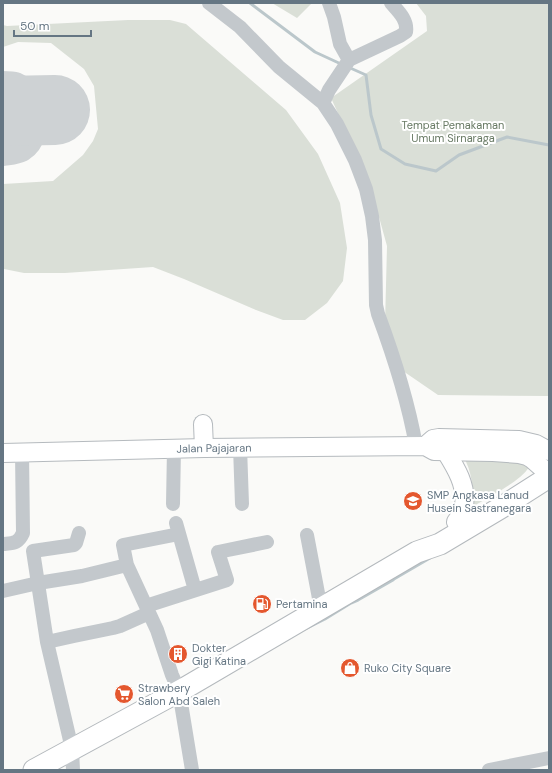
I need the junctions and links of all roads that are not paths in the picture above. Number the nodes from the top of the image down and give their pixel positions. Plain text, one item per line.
1 (209, 3) edge
2 (329, 3) edge
3 (391, 3) edge
4 (345, 65) junction
5 (323, 103) junction
6 (203, 424) dead end
7 (420, 446) junction
8 (240, 447) junction
9 (174, 448) junction
10 (204, 448) junction
11 (22, 452) junction
12 (446, 452) junction
13 (3, 453) edge
14 (548, 466) edge
15 (173, 504) dead end
16 (242, 504) dead end
17 (456, 522) junction
18 (79, 533) dead end
19 (307, 535) dead end
20 (267, 542) dead end
21 (3, 544) edge
22 (417, 552) junction
23 (127, 565) junction
24 (38, 583) junction
25 (195, 590) junction
26 (3, 591) edge
27 (320, 609) junction
28 (148, 610) junction
29 (47, 642) junction
30 (179, 691) junction
31 (72, 749) junction
32 (549, 758) edge
33 (34, 770) edge
34 (73, 770) edge
35 (192, 770) edge
36 (489, 770) edge

1 - 5 street
2 - 4 street
3 - 4 street
4 - 5 street
5 - 7 street
6 - 10 main road
7 - 8 main road, Jalan Pajajaran
7 - 12 main road, Jalan Pajajaran
7 - 14 main road, Jalan Pajajaran
8 - 10 main road, Jalan Pajajaran
8 - 16 street
9 - 10 main road, Jalan Pajajaran
9 - 11 main road, Jalan Pajajaran
9 - 15 street
11 - 13 main road, Jalan Pajajaran
11 - 21 street
12 - 14 main road, Jalan Pajajaran
12 - 17 main road
14 - 17 highway
14 - 22 highway
17 - 22 highway
18 - 24 street
19 - 27 street
20 - 25 street
22 - 27 highway
23 - 24 street
23 - 25 street
23 - 28 street
24 - 26 street
24 - 29 street
25 - 28 street
27 - 30 highway
28 - 29 street
28 - 30 street
29 - 31 street
30 - 31 highway
30 - 35 street
31 - 33 highway
31 - 34 street
32 - 36 street

